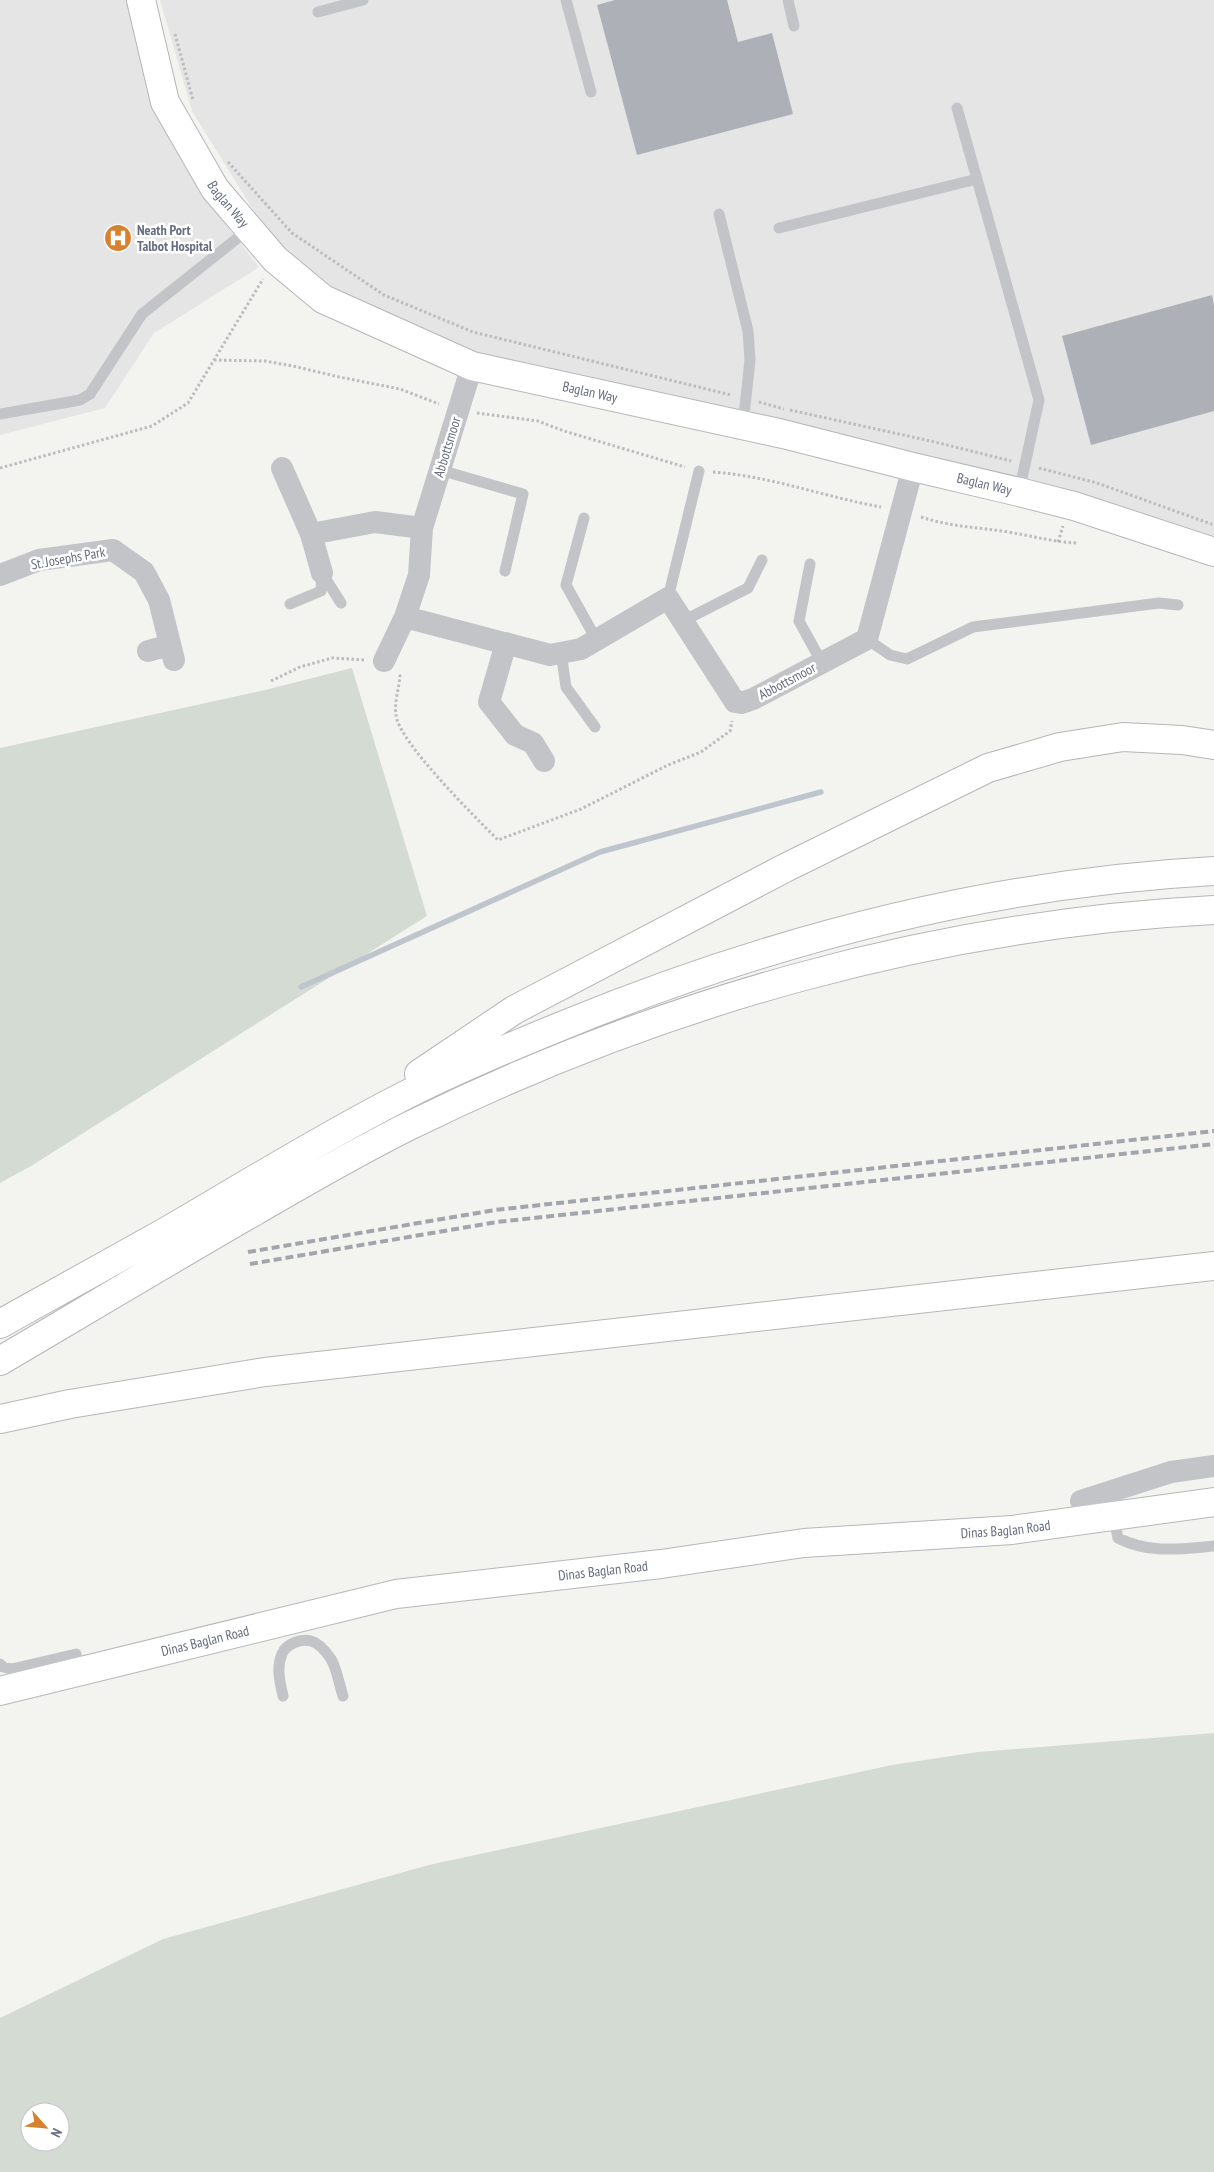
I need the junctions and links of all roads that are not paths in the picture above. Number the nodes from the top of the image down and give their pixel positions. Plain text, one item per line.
1 (141, 0) edge
2 (363, 0) edge
3 (566, 0) edge
4 (788, 0) edge
5 (318, 12) dead end
6 (794, 26) dead end
7 (591, 92) dead end
8 (957, 108) dead end
9 (977, 179) junction
10 (719, 214) dead end
11 (779, 228) dead end
12 (249, 229) junction
13 (472, 366) junction
14 (745, 412) junction
15 (0, 414) edge
16 (282, 468) dead end
17 (913, 468) junction
18 (440, 470) junction
19 (699, 472) road end
20 (1019, 492) junction
21 (584, 518) dead end
22 (422, 528) junction
23 (311, 534) junction
24 (1214, 552) edge
25 (762, 560) dead end
26 (810, 564) dead end
27 (505, 571) dead end
28 (322, 573) junction
29 (0, 575) edge
30 (668, 598) junction
31 (341, 602) dead end
32 (290, 604) dead end
33 (1178, 605) dead end
34 (405, 617) junction
35 (683, 621) junction
36 (596, 639) junction
37 (868, 639) junction
38 (506, 643) junction
39 (148, 650) dead end
40 (561, 652) junction
41 (384, 661) road end
42 (822, 663) junction
43 (595, 727) dead end
44 (1214, 745) edge
45 (544, 761) dead end
46 (1214, 871) edge
47 (1214, 910) edge
48 (303, 1151) junction
49 (1214, 1266) edge
50 (0, 1324) edge
51 (0, 1361) edge
52 (0, 1419) edge
53 (1214, 1466) edge
54 (1082, 1501) dead end
55 (1214, 1502) edge
56 (1113, 1516) junction
57 (1214, 1546) edge
58 (294, 1631) junction
59 (0, 1664) edge
60 (80, 1671) junction
61 (0, 1691) edge
62 (282, 1696) dead end
63 (342, 1696) dead end

1 - 12 main road, Baglan Way
2 - 5 lane
3 - 7 lane
4 - 6 lane
8 - 9 lane
9 - 11 lane
9 - 20 lane
10 - 14 lane
12 - 13 main road, Baglan Way
12 - 15 lane
13 - 14 main road, Baglan Way
13 - 18 street, Abbottsmoor
14 - 17 main road, Baglan Way
16 - 23 street
17 - 20 main road, Baglan Way
17 - 37 street
18 - 22 street, Abbottsmoor
18 - 27 lane
19 - 30 lane
20 - 24 main road, Baglan Way
21 - 36 lane
22 - 23 street
22 - 34 street, Abbottsmoor
23 - 28 street
25 - 35 lane
26 - 42 lane
28 - 31 lane
28 - 32 lane
29 - 39 street, St. Josephs Park
30 - 35 street, Abbottsmoor
30 - 36 street
33 - 37 lane
34 - 38 street
34 - 41 street, Abbottsmoor
35 - 42 street, Abbottsmoor
36 - 40 street
37 - 42 street, Abbottsmoor
38 - 40 street
38 - 45 street
40 - 43 lane
44 - 48 main road
46 - 48 main road
47 - 51 main road
48 - 50 main road
49 - 52 main road
53 - 54 street
55 - 56 main road, Dinas Baglan Road
56 - 57 lane
56 - 58 main road, Dinas Baglan Road
58 - 60 main road, Dinas Baglan Road
58 - 62 lane
58 - 63 lane
59 - 60 lane
60 - 61 main road, Dinas Baglan Road

